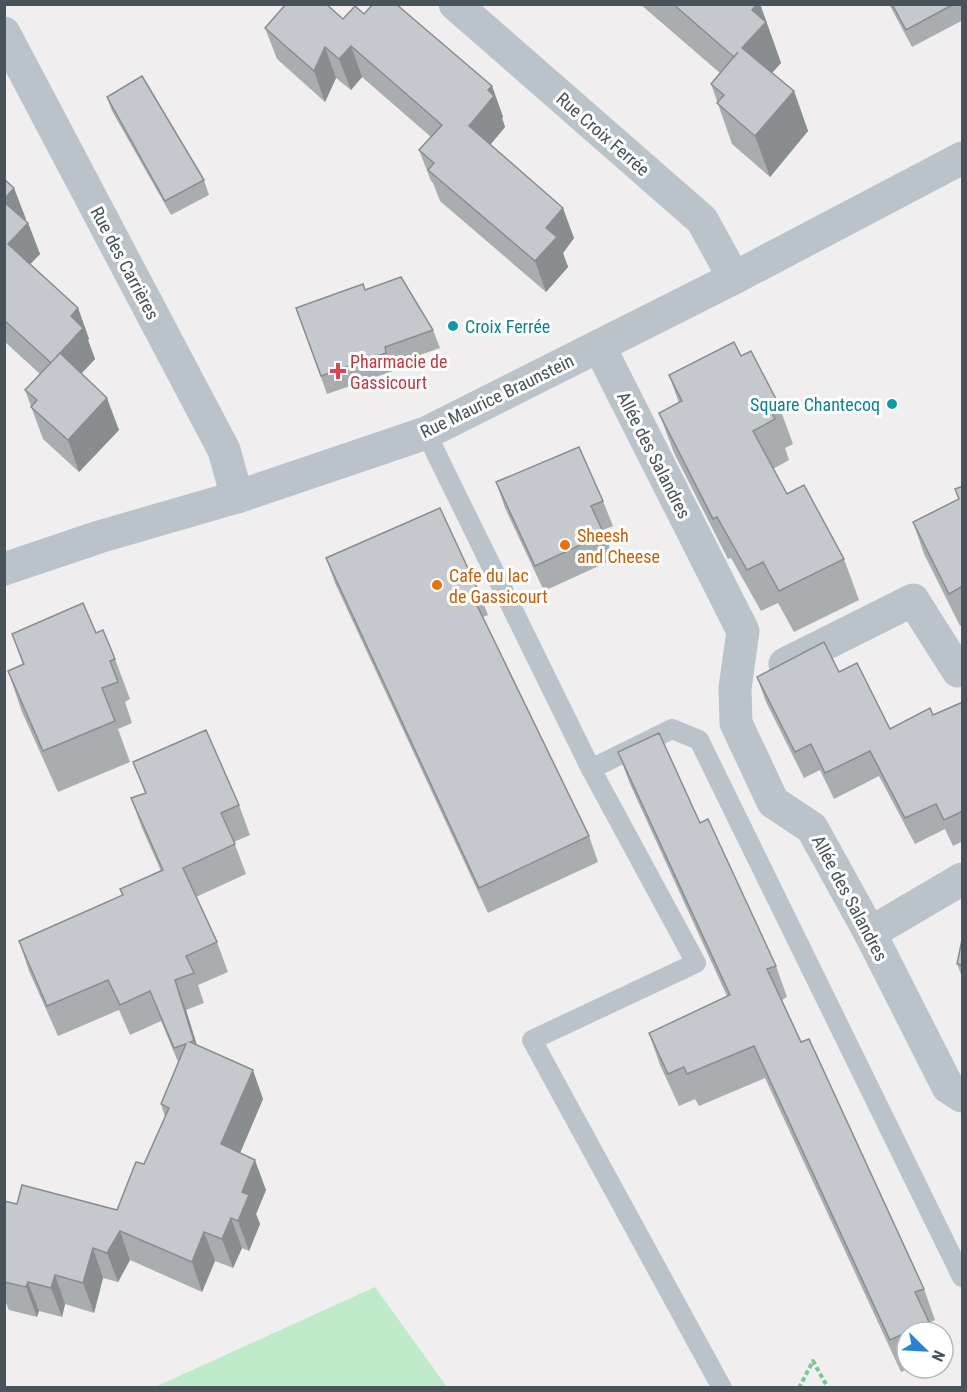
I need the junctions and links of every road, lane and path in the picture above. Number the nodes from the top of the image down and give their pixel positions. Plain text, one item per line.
1 (455, 4) edge
2 (4, 33) edge
3 (963, 158) edge
4 (734, 278) junction
5 (599, 346) junction
6 (426, 433) junction
7 (237, 497) junction
8 (4, 569) edge
9 (963, 669) edge
10 (735, 688) junction
11 (591, 769) junction
12 (963, 879) edge
13 (870, 933) junction
14 (963, 1095) edge
15 (963, 1277) edge
16 (723, 1388) edge
17 (799, 1388) edge
18 (828, 1388) edge

1 - 4 street, Rue Croix Ferrée
2 - 7 street, Rue des Carrières
3 - 4 street, Rue Maurice Braunstein
4 - 5 street, Rue Maurice Braunstein
5 - 6 street, Rue Maurice Braunstein
5 - 10 street, Allée des Salandres
6 - 7 street, Rue Maurice Braunstein
6 - 11 lane
7 - 8 street, Rue Maurice Braunstein
9 - 10 street
10 - 13 street, Allée des Salandres
11 - 15 lane
11 - 16 lane
12 - 13 street
13 - 14 street, Allée des Salandres
17 - 18 path

